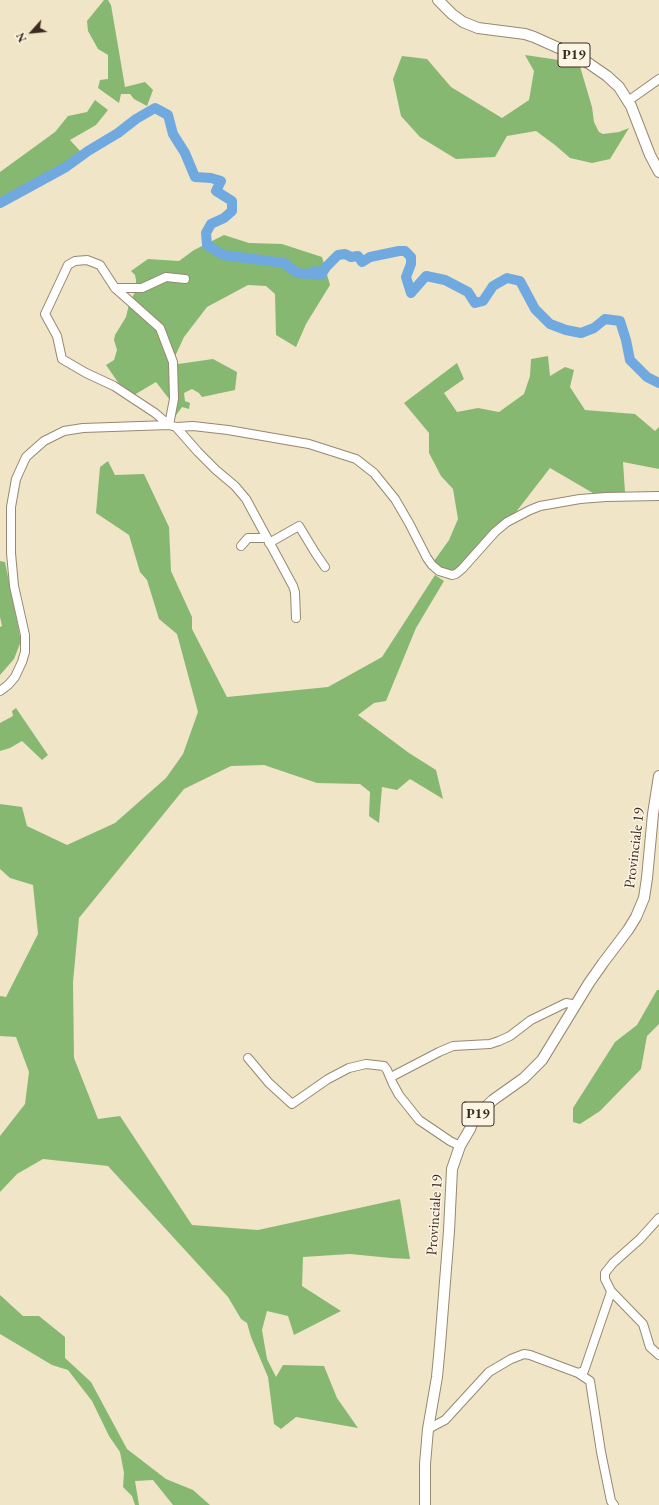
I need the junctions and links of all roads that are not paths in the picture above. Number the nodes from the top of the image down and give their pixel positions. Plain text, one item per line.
1 (438, 0) edge
2 (659, 79) edge
3 (628, 101) junction
4 (659, 172) edge
5 (185, 279) dead end
6 (115, 288) junction
7 (172, 426) junction
8 (659, 496) edge
9 (268, 540) junction
10 (241, 546) dead end
11 (325, 567) dead end
12 (296, 618) dead end
13 (0, 691) edge
14 (659, 776) edge
15 (575, 1006) junction
16 (248, 1058) dead end
17 (390, 1077) junction
18 (460, 1146) junction
19 (659, 1218) edge
20 (611, 1291) junction
21 (659, 1355) edge
22 (578, 1373) junction
23 (428, 1429) junction
24 (425, 1505) edge
25 (614, 1505) edge

1 - 3 main road, P19
2 - 3 street
3 - 4 main road, P19
5 - 6 street
6 - 7 street
6 - 7 street
7 - 8 street
7 - 9 street
7 - 13 street
9 - 10 street
9 - 11 street
9 - 12 street
14 - 15 main road, Provinciale 19 / P19
15 - 17 street
15 - 18 main road, Provinciale 19 / P19
16 - 17 street
17 - 18 street
18 - 23 main road, Provinciale 19 / P19
19 - 20 street
20 - 21 street
20 - 22 street
22 - 23 street
22 - 25 street
23 - 24 main road, Provinciale 19 / P19

